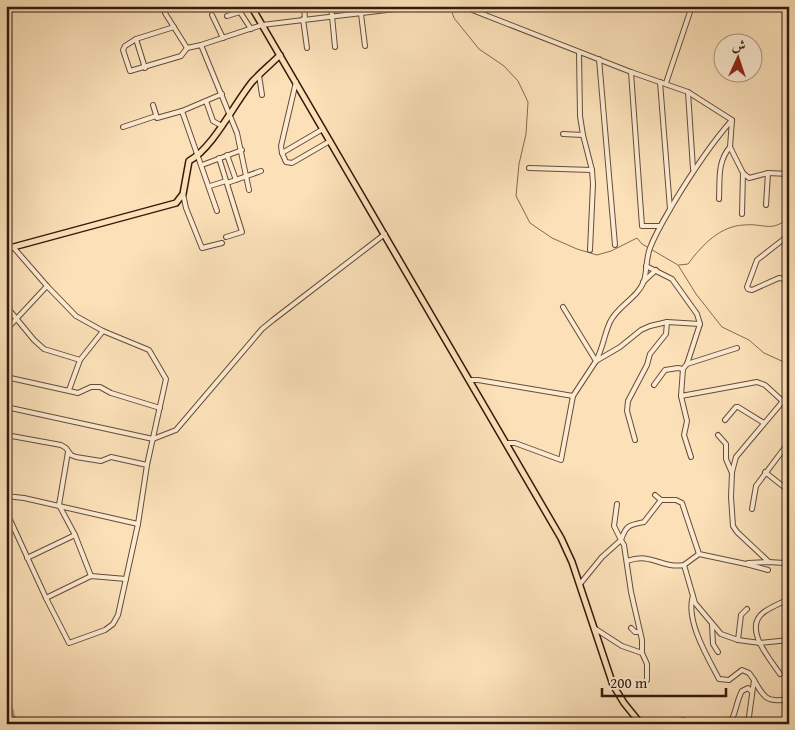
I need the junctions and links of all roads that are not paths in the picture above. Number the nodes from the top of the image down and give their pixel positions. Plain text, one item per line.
1 (230, 6) edge
2 (251, 6) edge
3 (304, 6) edge
4 (331, 6) edge
5 (360, 6) edge
6 (420, 6) edge
7 (462, 6) edge
8 (692, 6) edge
9 (401, 7) edge
10 (470, 8) edge
11 (361, 12) junction
12 (165, 13) dead end
13 (234, 13) junction
14 (212, 15) dead end
15 (227, 16) dead end
16 (331, 16) junction
17 (304, 19) junction
18 (262, 25) junction
19 (174, 27) junction
20 (251, 29) junction
21 (223, 38) junction
22 (136, 39) junction
23 (201, 45) junction
24 (365, 46) dead end
25 (335, 47) dead end
26 (188, 48) junction
27 (307, 48) dead end
28 (579, 52) junction
29 (280, 55) junction
30 (599, 59) junction
31 (145, 68) junction
32 (631, 72) junction
33 (259, 75) junction
34 (296, 82) junction
35 (660, 82) junction
36 (666, 83) junction
37 (688, 92) junction
38 (222, 94) junction
39 (262, 95) dead end
40 (206, 101) junction
41 (153, 105) dead end
42 (182, 111) junction
43 (230, 115) junction
44 (156, 116) junction
45 (732, 120) junction
46 (222, 126) junction
47 (123, 127) dead end
48 (323, 129) junction
49 (563, 134) dead end
50 (583, 134) junction
51 (330, 141) junction
52 (730, 147) junction
53 (242, 150) junction
54 (282, 153) junction
55 (228, 155) junction
56 (197, 156) junction
57 (218, 158) junction
58 (202, 165) junction
59 (529, 168) dead end
60 (592, 170) junction
61 (693, 170) junction
62 (261, 171) dead end
63 (743, 173) junction
64 (768, 173) junction
65 (789, 174) edge
66 (245, 177) junction
67 (236, 180) junction
68 (226, 182) junction
69 (210, 186) junction
70 (249, 190) dead end
71 (182, 194) junction
72 (719, 199) dead end
73 (766, 205) dead end
74 (217, 210) dead end
75 (670, 210) junction
76 (742, 214) dead end
77 (660, 226) junction
78 (385, 234) junction
79 (789, 235) edge
80 (226, 237) dead end
81 (222, 243) dead end
82 (615, 245) dead end
83 (14, 248) junction
84 (6, 249) edge
85 (590, 250) dead end
86 (646, 266) junction
87 (656, 270) junction
88 (644, 282) junction
89 (47, 286) junction
90 (789, 294) edge
91 (6, 306) edge
92 (563, 307) dead end
93 (18, 319) junction
94 (667, 322) junction
95 (700, 324) junction
96 (6, 330) edge
97 (104, 331) junction
98 (737, 348) dead end
99 (80, 360) junction
100 (596, 361) junction
101 (687, 364) junction
102 (683, 369) junction
103 (6, 377) edge
104 (470, 380) junction
105 (654, 385) dead end
106 (69, 390) junction
107 (789, 394) edge
108 (573, 396) junction
109 (681, 396) junction
110 (782, 401) junction
111 (6, 407) edge
112 (789, 407) edge
113 (160, 408) junction
114 (725, 420) dead end
115 (764, 423) junction
116 (6, 435) edge
117 (718, 435) dead end
118 (153, 439) junction
119 (635, 440) dead end
120 (789, 442) edge
121 (507, 443) junction
122 (787, 448) edge
123 (69, 454) junction
124 (691, 457) dead end
125 (147, 465) junction
126 (765, 472) junction
127 (732, 473) junction
128 (789, 491) edge
129 (655, 495) dead end
130 (6, 496) edge
131 (661, 500) junction
132 (617, 504) dead end
133 (59, 505) junction
134 (752, 509) dead end
135 (6, 511) edge
136 (138, 524) junction
137 (75, 535) junction
138 (621, 540) junction
139 (699, 554) junction
140 (27, 558) junction
141 (789, 559) edge
142 (627, 562) junction
143 (769, 562) junction
144 (746, 564) junction
145 (684, 565) junction
146 (768, 570) dead end
147 (91, 576) junction
148 (126, 580) junction
149 (580, 584) junction
150 (693, 596) junction
151 (46, 598) junction
152 (789, 599) edge
153 (747, 609) dead end
154 (788, 609) edge
155 (712, 625) junction
156 (593, 626) junction
157 (631, 628) dead end
158 (640, 632) junction
159 (738, 640) junction
160 (788, 640) edge
161 (760, 644) junction
162 (718, 652) dead end
163 (642, 653) junction
164 (780, 674) dead end
165 (646, 680) dead end
166 (754, 680) junction
167 (752, 691) junction
168 (789, 699) edge
169 (641, 724) edge
170 (728, 724) edge
171 (748, 724) edge

1 - 13 street
2 - 18 main road
3 - 17 street
4 - 16 street
5 - 11 street
6 - 9 street
7 - 10 street
8 - 36 street
9 - 11 street
10 - 28 street
11 - 16 street
11 - 24 street
12 - 19 street
13 - 15 street
13 - 20 street
14 - 21 street
16 - 17 street
16 - 25 street
17 - 18 street
17 - 27 street
18 - 20 street
18 - 29 main road
19 - 22 street
19 - 26 street
20 - 21 street
21 - 23 street
22 - 31 street
22 - 31 street
23 - 26 street
23 - 38 street
26 - 31 street
28 - 30 street
28 - 50 street
29 - 33 main road
29 - 34 main road
30 - 32 street
30 - 82 street
32 - 35 street
32 - 77 street
33 - 39 street
33 - 43 main road
34 - 48 main road
34 - 54 street
35 - 36 street
35 - 75 street
36 - 37 street
37 - 45 street
37 - 61 street
38 - 40 street
38 - 43 street
40 - 42 street
40 - 46 street
41 - 44 street
42 - 44 street
42 - 56 street
43 - 46 main road
43 - 53 street
44 - 47 street
45 - 52 street
45 - 61 street
46 - 56 main road
48 - 51 main road
48 - 54 street
49 - 50 street
50 - 60 street
51 - 54 street
51 - 78 main road
52 - 63 street
52 - 72 street
53 - 55 street
53 - 66 street
55 - 57 street
55 - 67 street
56 - 58 street
56 - 71 main road
57 - 58 street
57 - 68 street
58 - 69 street
59 - 60 street
60 - 85 street
61 - 75 street
62 - 66 street
63 - 64 street
63 - 76 street
64 - 65 street
64 - 73 street
66 - 67 street
66 - 70 street
67 - 68 street
68 - 69 street
68 - 80 street
69 - 74 street
71 - 81 street
71 - 83 main road
75 - 77 street
77 - 86 street
78 - 104 main road
78 - 118 street
79 - 90 street
83 - 84 main road
83 - 89 street
86 - 87 street
86 - 88 street
87 - 88 street
87 - 95 street
88 - 100 street
89 - 93 street
89 - 97 street
91 - 93 street
92 - 100 street
93 - 96 street
93 - 99 street
94 - 95 street
94 - 100 street
94 - 119 street
95 - 101 street
97 - 99 street
97 - 113 street
98 - 101 street
99 - 106 street
100 - 108 street
101 - 102 street
102 - 105 street
102 - 109 street
103 - 106 street
104 - 108 street
104 - 121 main road
106 - 113 street
107 - 110 street
108 - 121 street
109 - 110 street
109 - 124 street
110 - 112 street
110 - 115 street
111 - 118 street
113 - 118 street
114 - 115 street
115 - 127 street
116 - 123 street
117 - 127 street
118 - 125 street
120 - 122 street
121 - 149 main road
122 - 126 street
123 - 125 street
123 - 133 street
125 - 136 street
126 - 128 street
126 - 134 street
127 - 143 street
129 - 131 street
130 - 133 street
131 - 138 street
131 - 139 street
132 - 138 street
133 - 136 street
133 - 137 street
135 - 140 street
136 - 148 street
137 - 140 street
137 - 147 street
138 - 142 street
138 - 149 street
139 - 144 street
139 - 145 street
140 - 151 street
141 - 143 street
142 - 145 street
142 - 158 street
143 - 144 street
144 - 146 street
145 - 150 street
147 - 148 street
147 - 151 street
148 - 151 street
149 - 156 main road
150 - 155 street
150 - 166 street
152 - 161 street
153 - 159 street
154 - 160 street
155 - 159 street
155 - 162 street
156 - 163 street
156 - 169 main road
157 - 158 street
158 - 163 street
159 - 161 street
160 - 161 street
161 - 164 street
163 - 165 street
166 - 167 street
166 - 168 street
167 - 170 street
167 - 171 street

